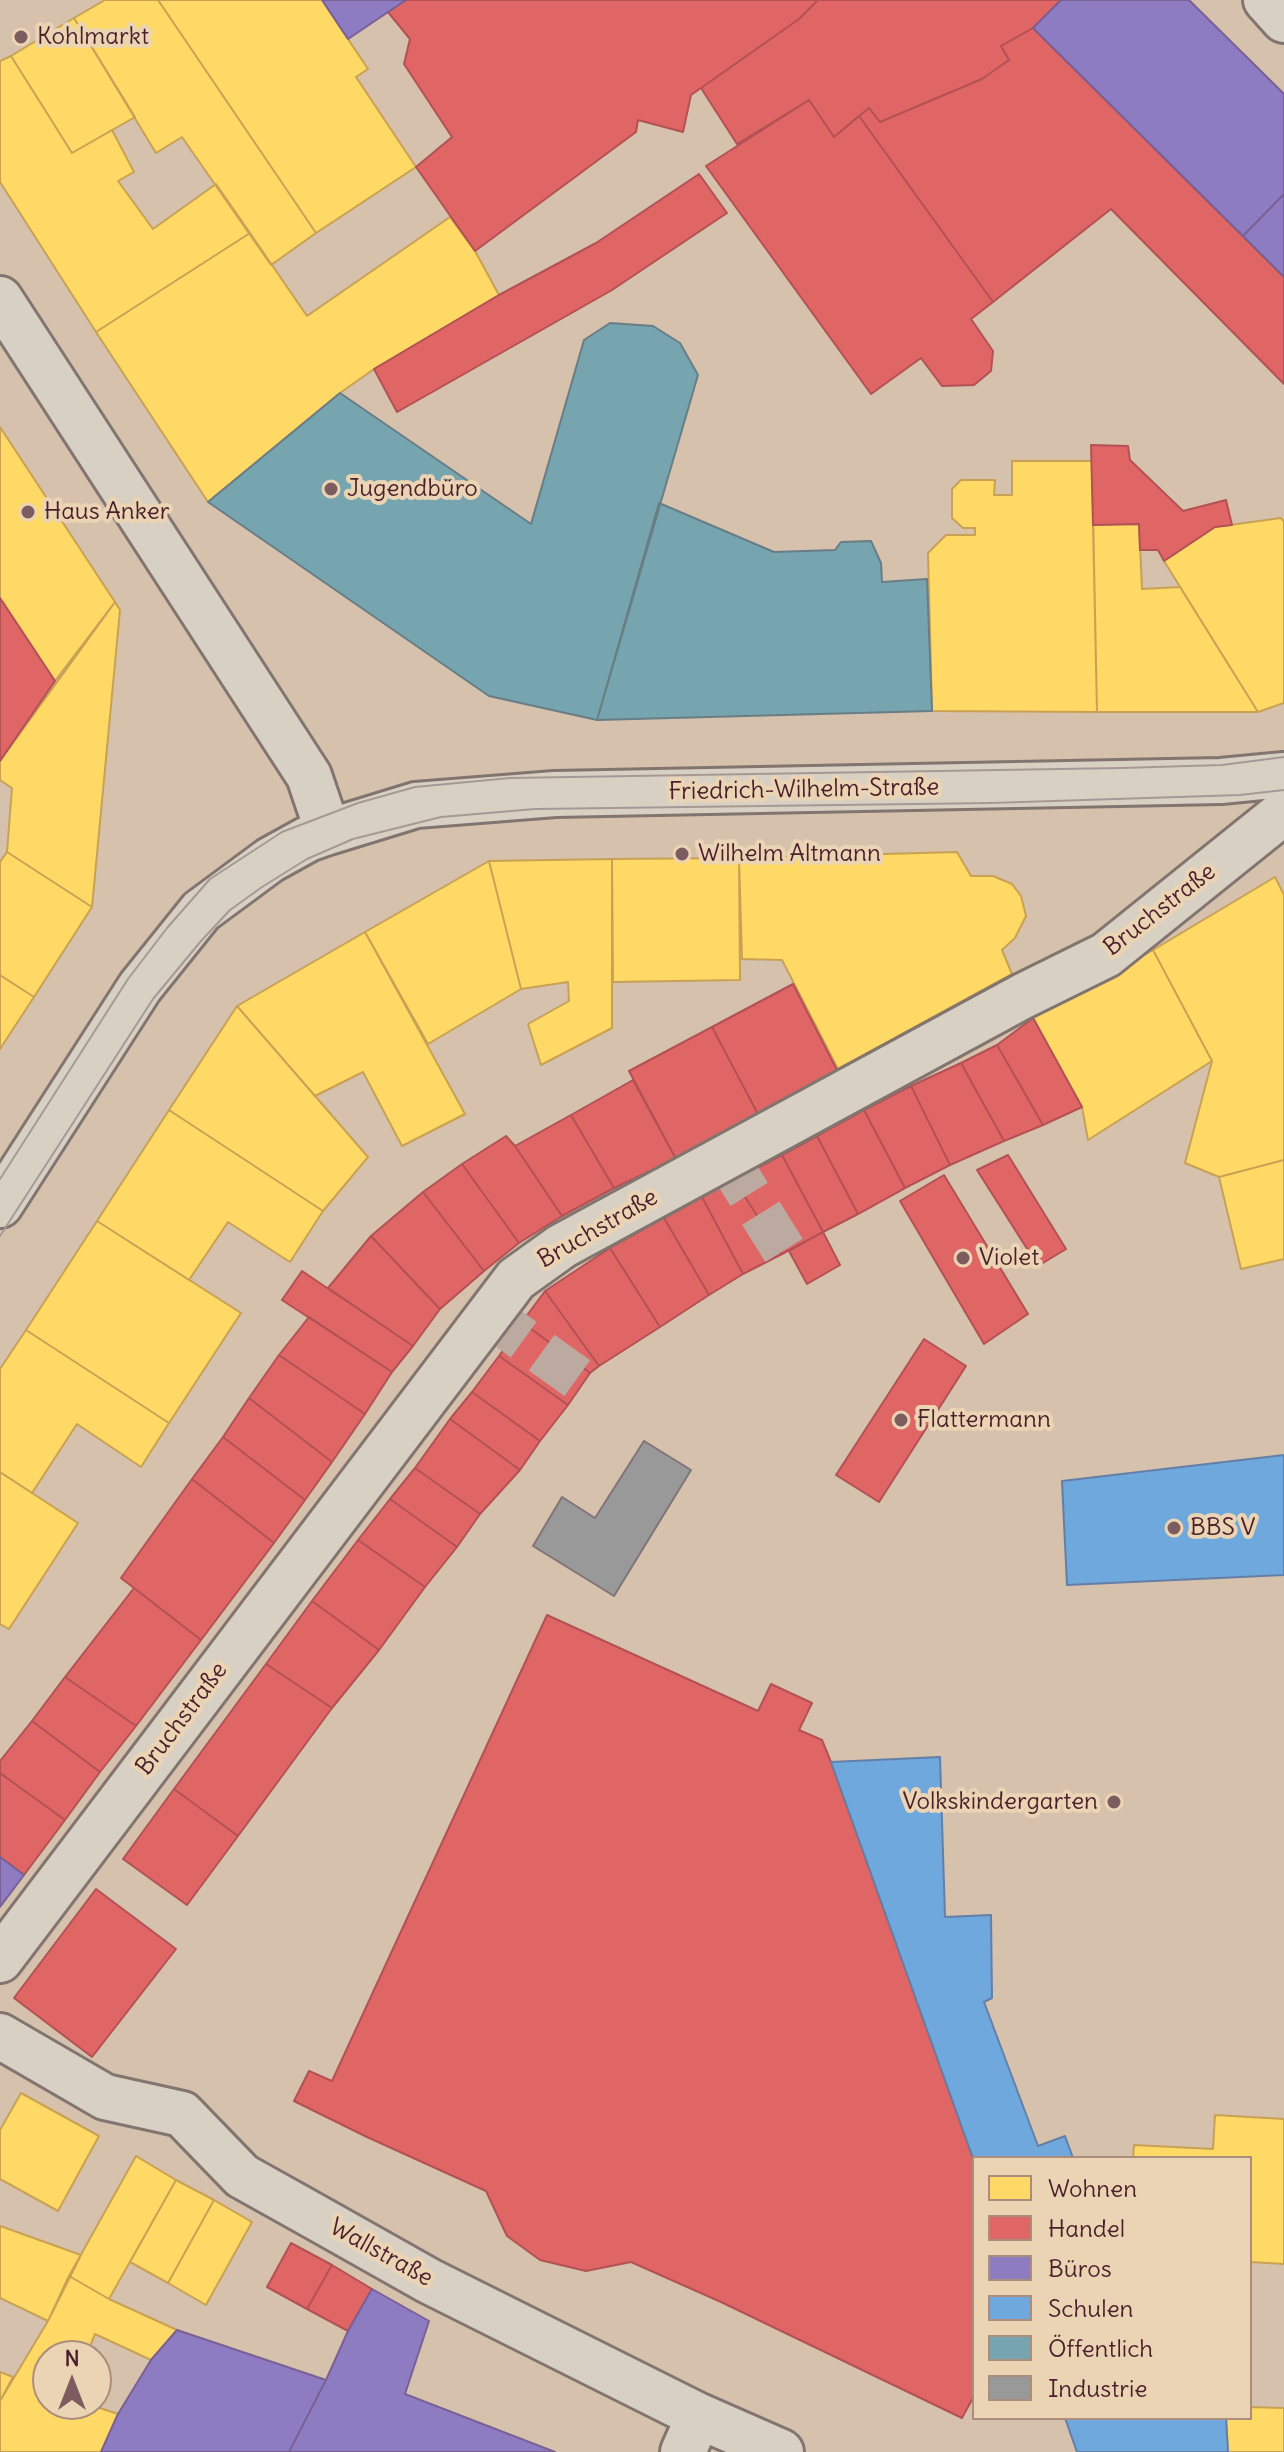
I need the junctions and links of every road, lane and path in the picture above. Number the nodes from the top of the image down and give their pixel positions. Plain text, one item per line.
1 (1266, 0) edge
2 (1284, 20) edge
3 (0, 299) edge
4 (1284, 775) edge
5 (1284, 812) edge
6 (328, 832) junction
7 (0, 1205) edge
8 (0, 1960) edge
9 (0, 2036) edge
10 (691, 2434) edge
11 (781, 2452) edge

1 - 2 street
3 - 6 street
4 - 6 street, Friedrich-Wilhelm-Straße
5 - 8 street, Bruchstraße
6 - 7 street, Friedrich-Wilhelm-Straße
9 - 10 street, Wallstraße
10 - 11 street, Wallstraße

